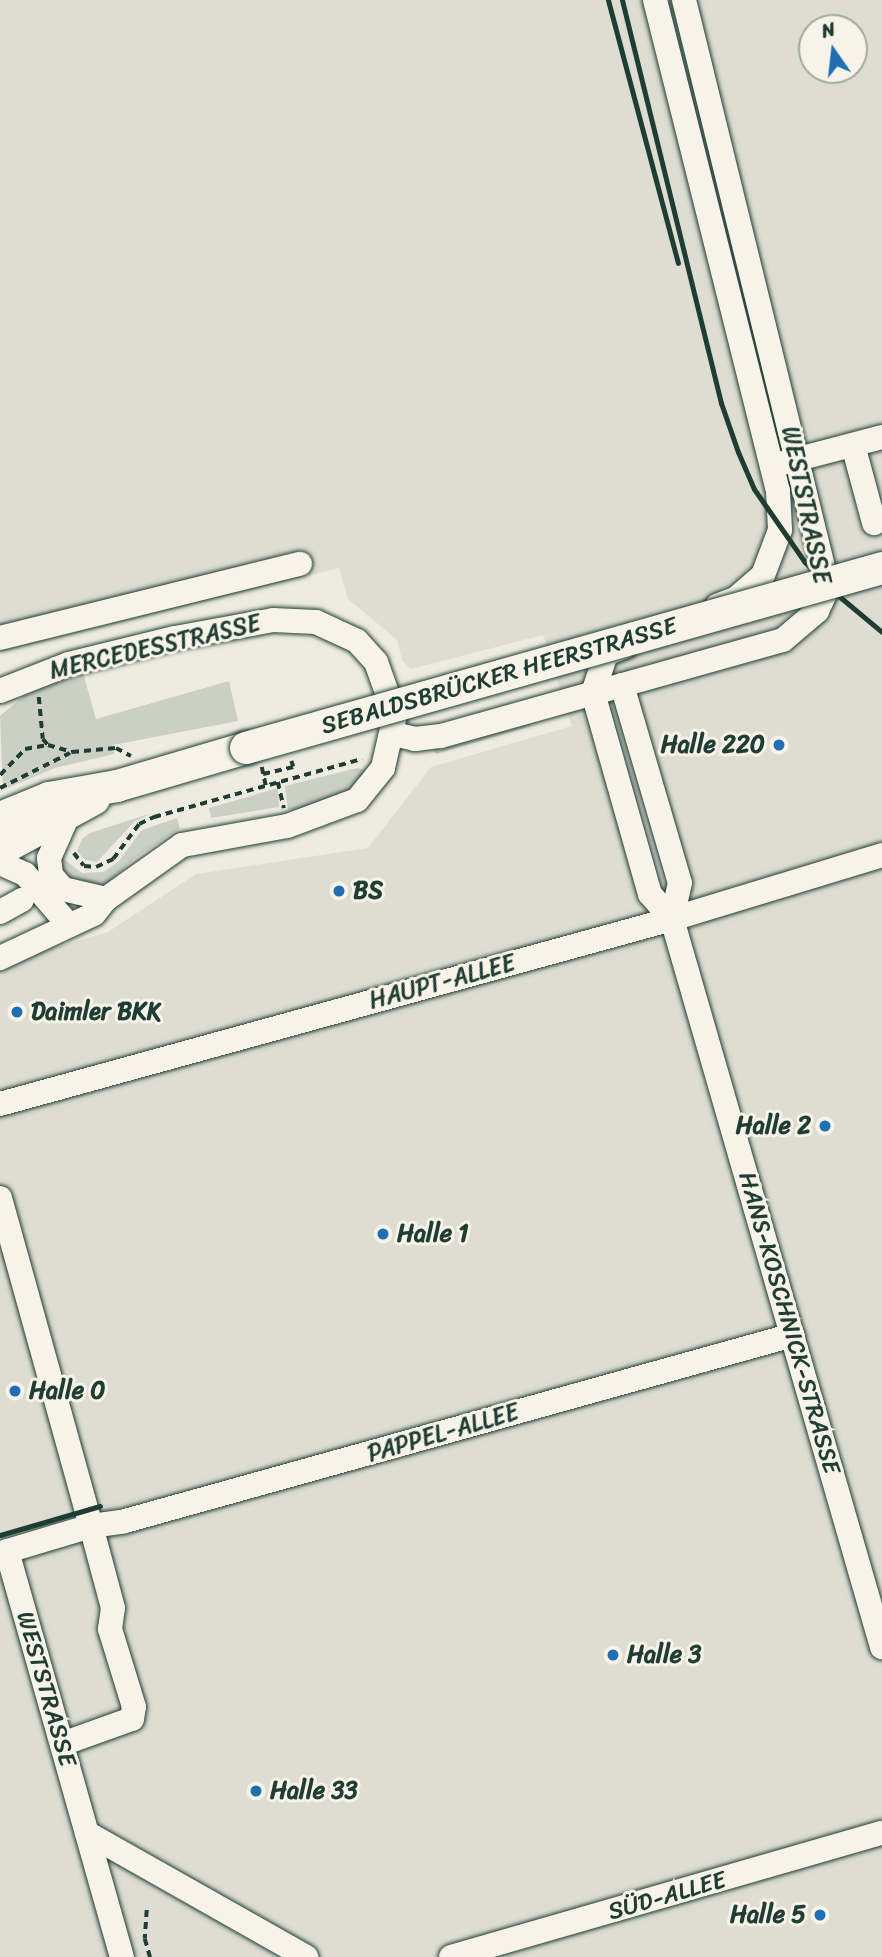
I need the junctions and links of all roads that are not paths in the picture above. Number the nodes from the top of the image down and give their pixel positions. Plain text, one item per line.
1 (655, 0) edge
2 (684, 0) edge
3 (705, 83) junction
4 (678, 89) junction
5 (727, 173) junction
6 (700, 180) junction
7 (751, 272) junction
8 (725, 279) junction
9 (782, 397) junction
10 (756, 404) junction
11 (882, 437) edge
12 (853, 445) junction
13 (797, 459) junction
14 (772, 466) junction
15 (874, 523) dead end
16 (300, 564) dead end
17 (882, 568) edge
18 (0, 639) edge
19 (622, 685) junction
20 (0, 691) edge
21 (593, 693) junction
22 (378, 751) junction
23 (0, 799) edge
24 (59, 806) junction
25 (0, 818) edge
26 (0, 850) edge
27 (882, 855) edge
28 (0, 863) edge
29 (106, 899) junction
30 (22, 900) dead end
31 (0, 912) edge
32 (672, 919) junction
33 (67, 923) junction
34 (0, 958) edge
35 (0, 1104) edge
36 (0, 1198) edge
37 (793, 1335) junction
38 (91, 1526) junction
39 (882, 1647) edge
40 (62, 1744) junction
41 (87, 1833) junction
42 (882, 1833) edge
43 (122, 1957) edge
44 (306, 1957) edge
45 (452, 1957) edge

1 - 4 street, WESTSTRASSE
2 - 3 street, WESTSTRASSE
3 - 4 street
3 - 5 street, WESTSTRASSE
4 - 6 street, WESTSTRASSE
5 - 6 street
5 - 7 street, WESTSTRASSE
6 - 8 street, WESTSTRASSE
7 - 8 street
7 - 9 street, WESTSTRASSE
8 - 10 street, WESTSTRASSE
9 - 10 street, WESTSTRASSE
9 - 13 street, WESTSTRASSE
10 - 14 street, WESTSTRASSE
11 - 12 street
12 - 13 street
12 - 15 street
13 - 14 street
13 - 19 street, WESTSTRASSE
14 - 21 street, WESTSTRASSE
16 - 18 street
17 - 24 main road, SEBALDSBRÜCKER HEERSTRASSE, bridge
19 - 21 street, WESTSTRASSE
19 - 32 street, HANS-KOSCHNICK-STRASSE
20 - 22 street, MERCEDESSTRASSE
21 - 22 street, WESTSTRASSE
21 - 32 street, HANS-KOSCHNICK-STRASSE
22 - 29 street
23 - 24 street
24 - 25 main road, SEBALDSBRÜCKER HEERSTRASSE
24 - 26 main road, SEBALDSBRÜCKER HEERSTRASSE
24 - 29 street
27 - 32 street, HAUPT-ALLEE
28 - 33 street
29 - 33 street
30 - 31 street
32 - 35 street, HAUPT-ALLEE
32 - 37 street, HANS-KOSCHNICK-STRASSE
33 - 34 street
36 - 38 street
37 - 38 street, PAPPEL-ALLEE
37 - 39 street, HANS-KOSCHNICK-STRASSE
38 - 40 street
38 - 40 street, WESTSTRASSE
40 - 41 street, WESTSTRASSE
41 - 43 street, WESTSTRASSE
41 - 44 street
42 - 45 street, SÜD-ALLEE

